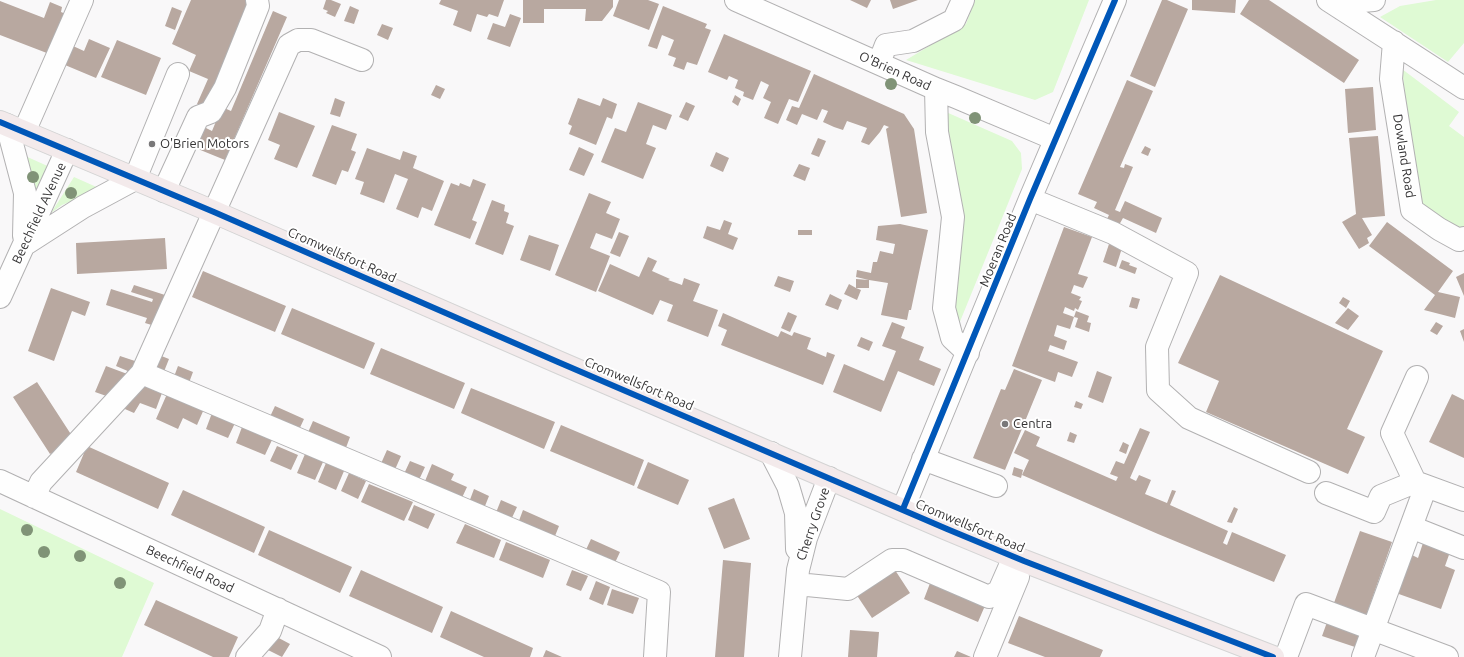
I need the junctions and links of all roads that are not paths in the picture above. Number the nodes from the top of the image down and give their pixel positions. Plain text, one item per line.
1 (82, 0) edge
2 (257, 0) edge
3 (736, 0) edge
4 (963, 0) edge
5 (1115, 0) edge
6 (1374, 0) edge
7 (1335, 5) edge
8 (1394, 42) junction
9 (362, 60) dead end
10 (879, 63) junction
11 (178, 74) dead end
12 (1464, 88) edge
13 (936, 89) junction
14 (10, 126) edge
15 (1055, 139) junction
16 (67, 150) junction
17 (135, 179) junction
18 (164, 191) junction
19 (1030, 199) junction
20 (214, 212) junction
21 (1464, 238) edge
22 (24, 245) junction
23 (0, 297) edge
24 (968, 353) junction
25 (142, 374) junction
26 (1416, 377) dead end
27 (772, 453) junction
28 (924, 459) junction
29 (1309, 472) dead end
30 (829, 478) junction
31 (0, 481) edge
32 (1420, 484) junction
33 (996, 486) dead end
34 (1326, 493) dead end
35 (34, 497) junction
36 (1464, 500) edge
37 (903, 509) junction
38 (1411, 527) junction
39 (1464, 548) edge
40 (1019, 559) junction
41 (797, 577) junction
42 (278, 609) junction
43 (1373, 629) junction
44 (247, 657) edge
45 (380, 657) edge
46 (655, 657) edge
47 (790, 657) edge
48 (985, 657) edge
49 (1273, 657) edge
50 (1286, 657) edge
51 (1363, 657) edge
52 (1448, 657) edge

1 - 14 street
2 - 18 street
3 - 10 street, O'Brien Road
4 - 10 street
5 - 15 street, Moeran Road
6 - 7 street
7 - 8 street
8 - 12 street
8 - 21 street, Dowland Road
9 - 20 street
10 - 13 street, O'Brien Road
11 - 17 street
13 - 15 street, O'Brien Road
13 - 24 street
14 - 16 main road, Cromwellsfort Road
14 - 22 street
15 - 19 street, Moeran Road
16 - 17 main road, Cromwellsfort Road
16 - 22 street, Beechfield AVenue
17 - 18 main road, Cromwellsfort Road
17 - 22 street
18 - 20 main road, Cromwellsfort Road
19 - 24 street, Moeran Road
19 - 29 street
20 - 25 street
20 - 27 main road, Cromwellsfort Road
22 - 23 street, Beechfield AVenue
24 - 28 street, Moeran Road
25 - 35 street
25 - 46 street
26 - 32 street
27 - 30 main road, Cromwellsfort Road
27 - 41 street, Cherry Grove
28 - 33 street
28 - 37 street, Moeran Road
30 - 37 main road, Cromwellsfort Road
30 - 41 street, Cherry Grove
31 - 35 street, Beechfield Road
32 - 34 street
32 - 36 street
32 - 38 street
35 - 42 street, Beechfield Road
37 - 40 main road, Cromwellsfort Road
38 - 39 street
38 - 43 street
40 - 41 street
40 - 48 street
40 - 49 main road, Cromwellsfort Road
41 - 47 street, Cherry Grove
42 - 44 street
42 - 45 street, Beechfield Road
43 - 50 street
43 - 51 street
43 - 52 street

